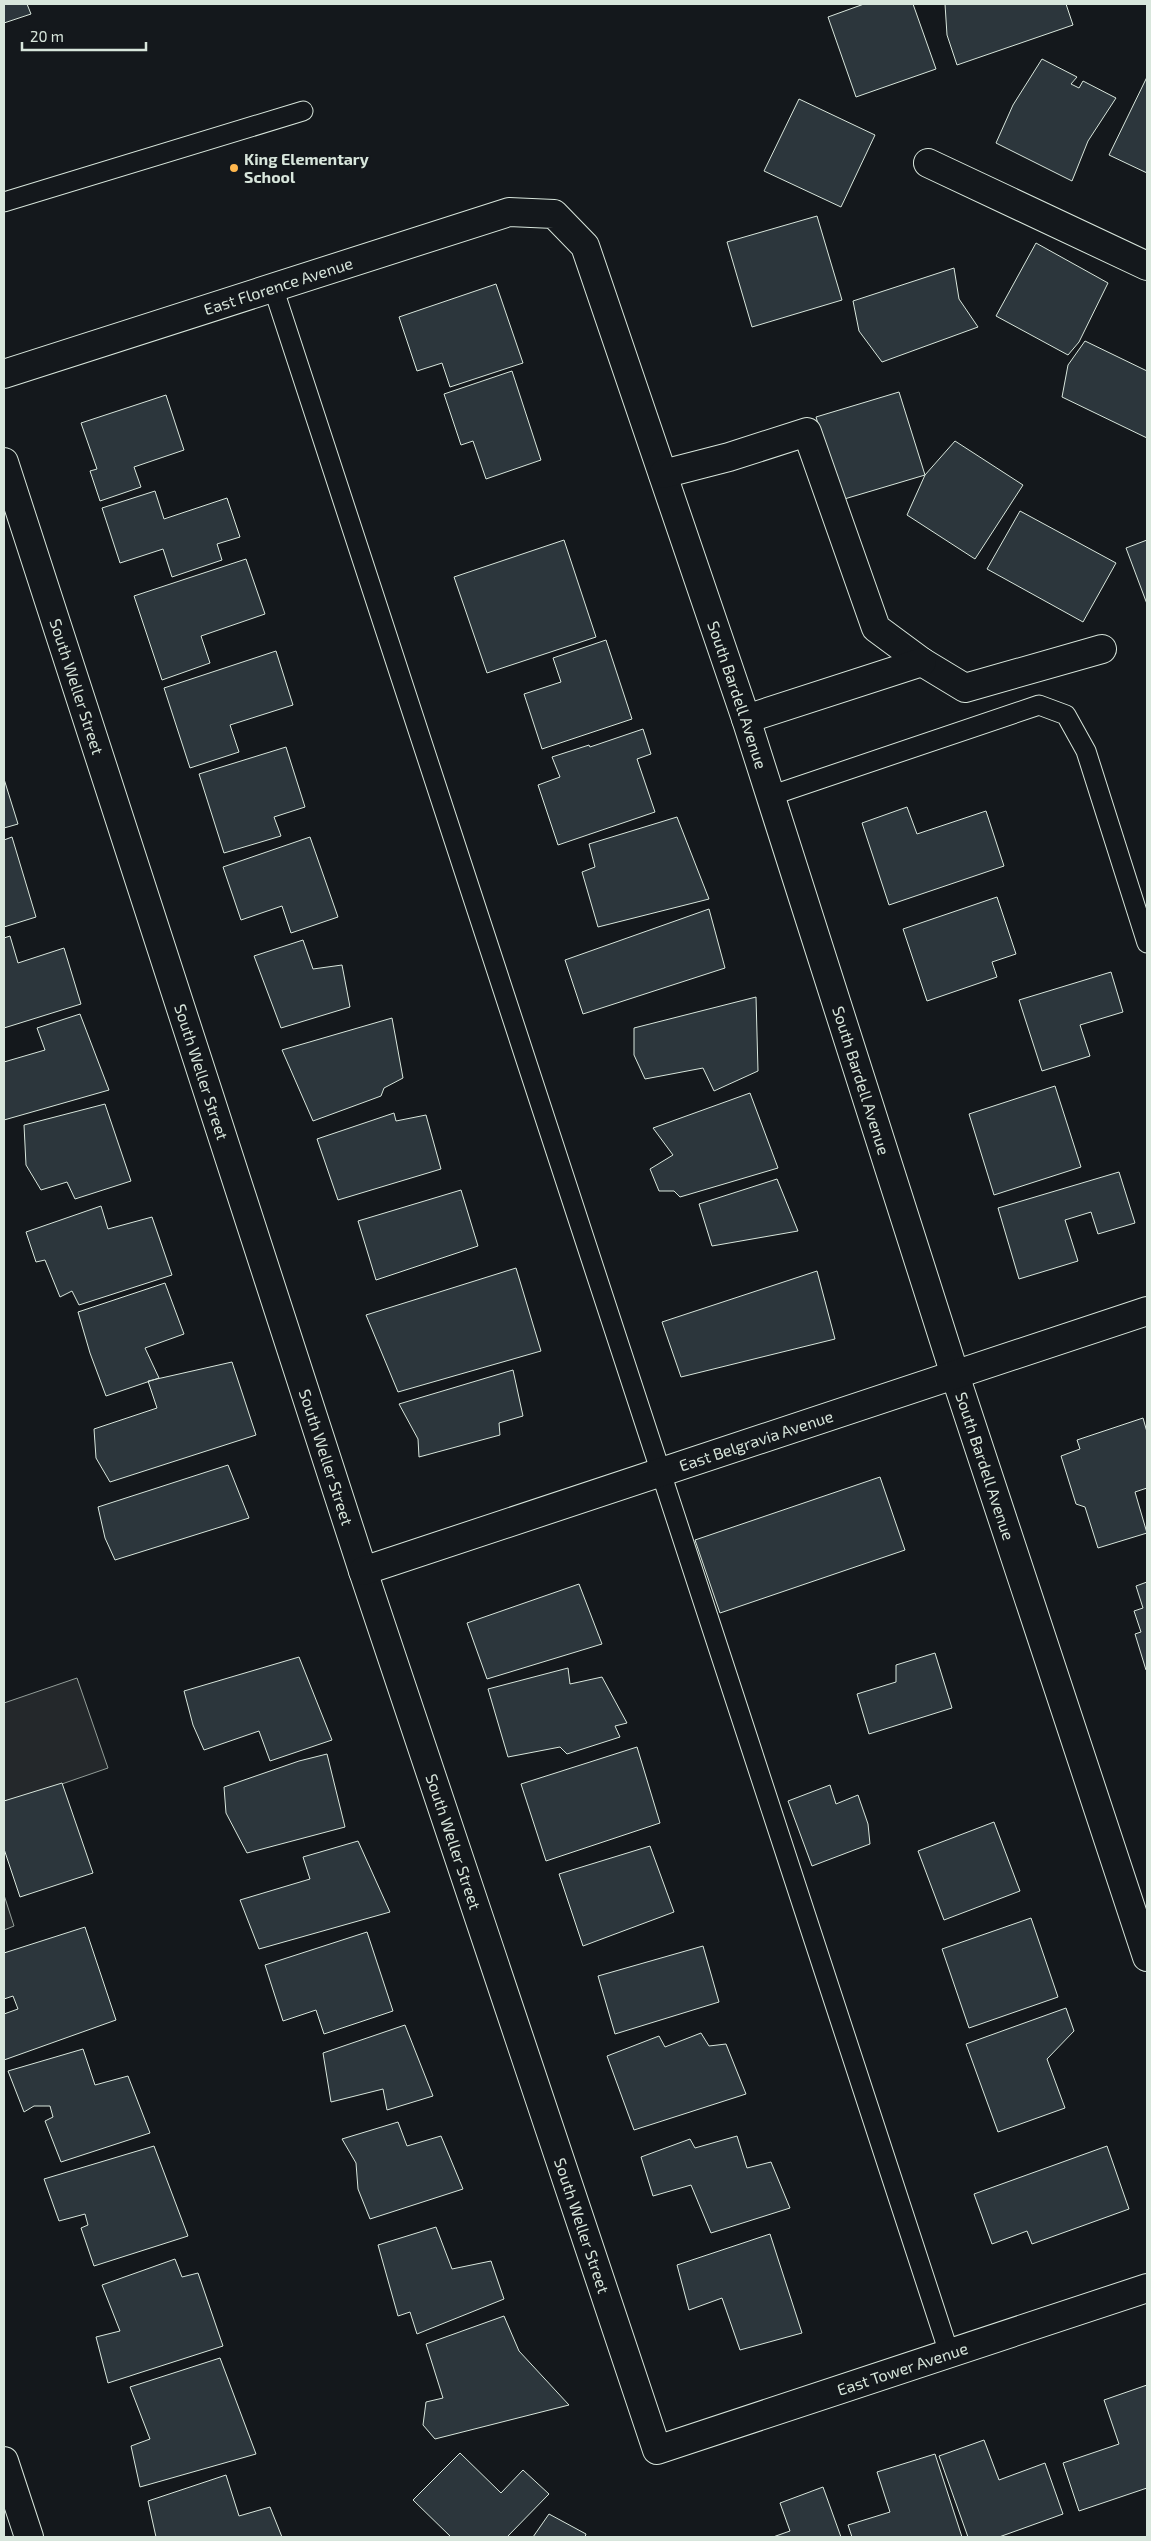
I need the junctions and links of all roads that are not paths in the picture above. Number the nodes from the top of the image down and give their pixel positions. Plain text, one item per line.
1 (303, 111) dead end
2 (928, 164) dead end
3 (4, 202) edge
4 (554, 214) joint
5 (1147, 266) edge
6 (273, 287) junction
7 (4, 374) edge
8 (4, 462) edge
9 (663, 474) junction
10 (1102, 649) dead end
11 (922, 662) junction
12 (746, 720) junction
13 (770, 796) junction
14 (1147, 943) edge
15 (1147, 1311) edge
16 (955, 1375) junction
17 (662, 1472) junction
18 (363, 1571) junction
19 (1147, 1957) edge
20 (1147, 2288) edge
21 (949, 2353) junction
22 (657, 2450) joint
23 (4, 2461) edge
24 (29, 2537) edge

1 - 3 lane
2 - 5 street
4 - 6 street, East Florence Avenue
4 - 9 street, South Bardell Avenue
6 - 7 street, East Florence Avenue
6 - 17 lane
8 - 18 street, South Weller Street
9 - 11 street
9 - 12 street, South Bardell Avenue
10 - 11 street
11 - 12 street
12 - 13 street, South Bardell Avenue
13 - 14 lane
13 - 16 street, South Bardell Avenue
15 - 16 street, East Belgravia Avenue
16 - 17 street, East Belgravia Avenue
16 - 19 street, South Bardell Avenue
17 - 18 street, East Belgravia Avenue
17 - 21 lane
18 - 22 street, South Weller Street
20 - 21 street, East Tower Avenue
21 - 22 street, East Tower Avenue
23 - 24 street

